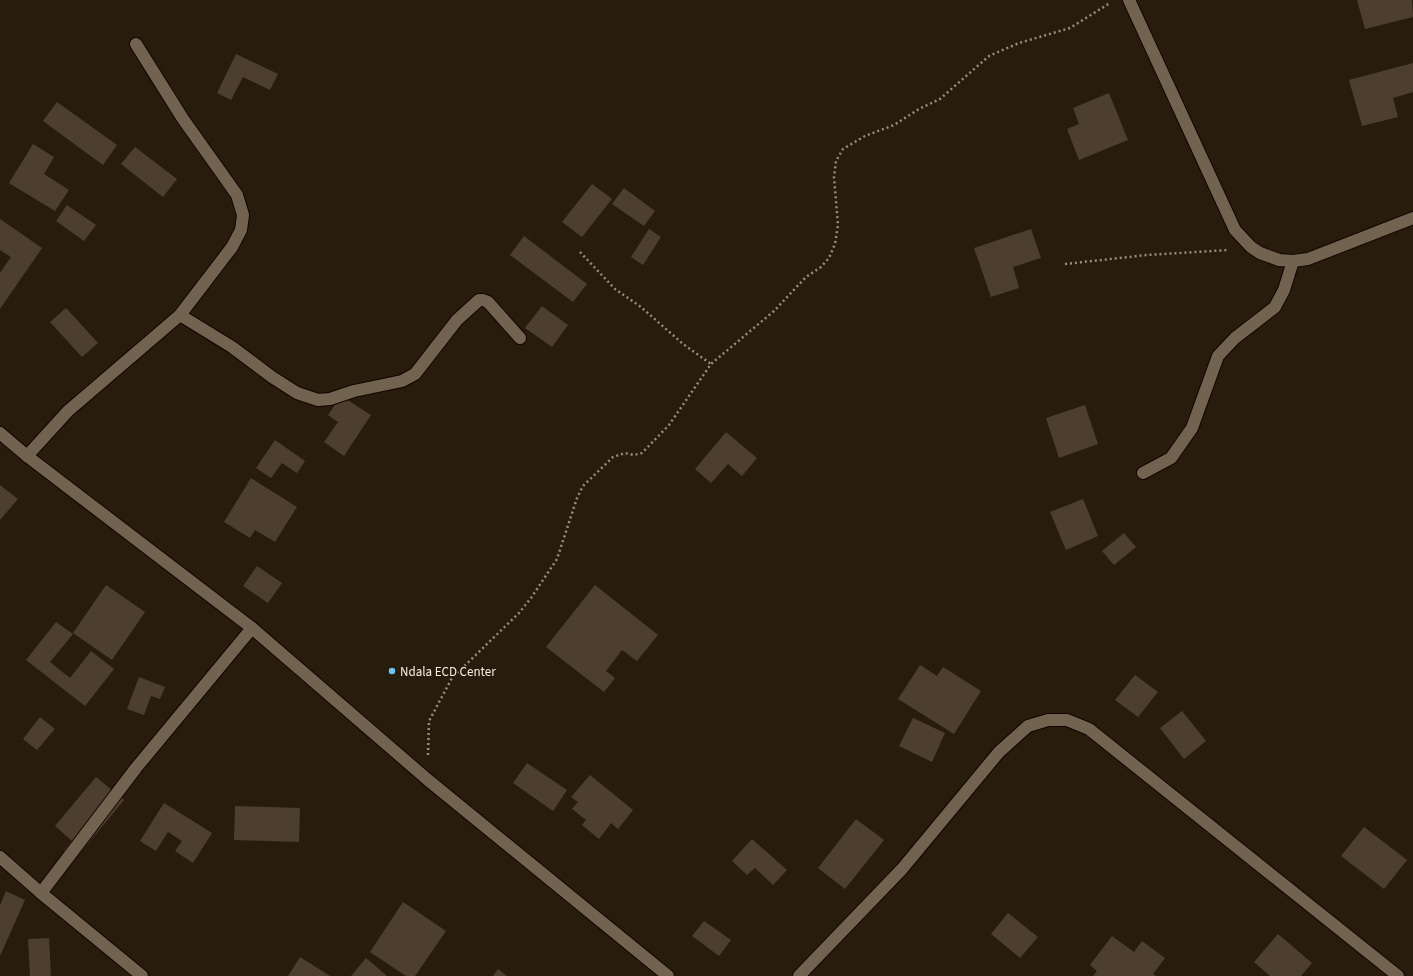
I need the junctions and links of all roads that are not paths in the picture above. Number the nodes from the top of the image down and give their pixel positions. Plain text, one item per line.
1 (1129, 0) edge
2 (136, 44) dead end
3 (1413, 218) edge
4 (1293, 261) junction
5 (180, 315) junction
6 (520, 338) dead end
7 (0, 433) edge
8 (27, 456) junction
9 (1143, 474) dead end
10 (252, 628) junction
11 (0, 856) edge
12 (41, 893) junction
13 (142, 976) edge
14 (668, 976) edge
15 (799, 976) edge
16 (1398, 976) edge

1 - 4 street
2 - 5 street
3 - 4 street
4 - 9 street
5 - 6 street
5 - 8 street
7 - 8 street
8 - 10 street
10 - 12 street
10 - 14 street
11 - 12 street
12 - 13 street
15 - 16 street

